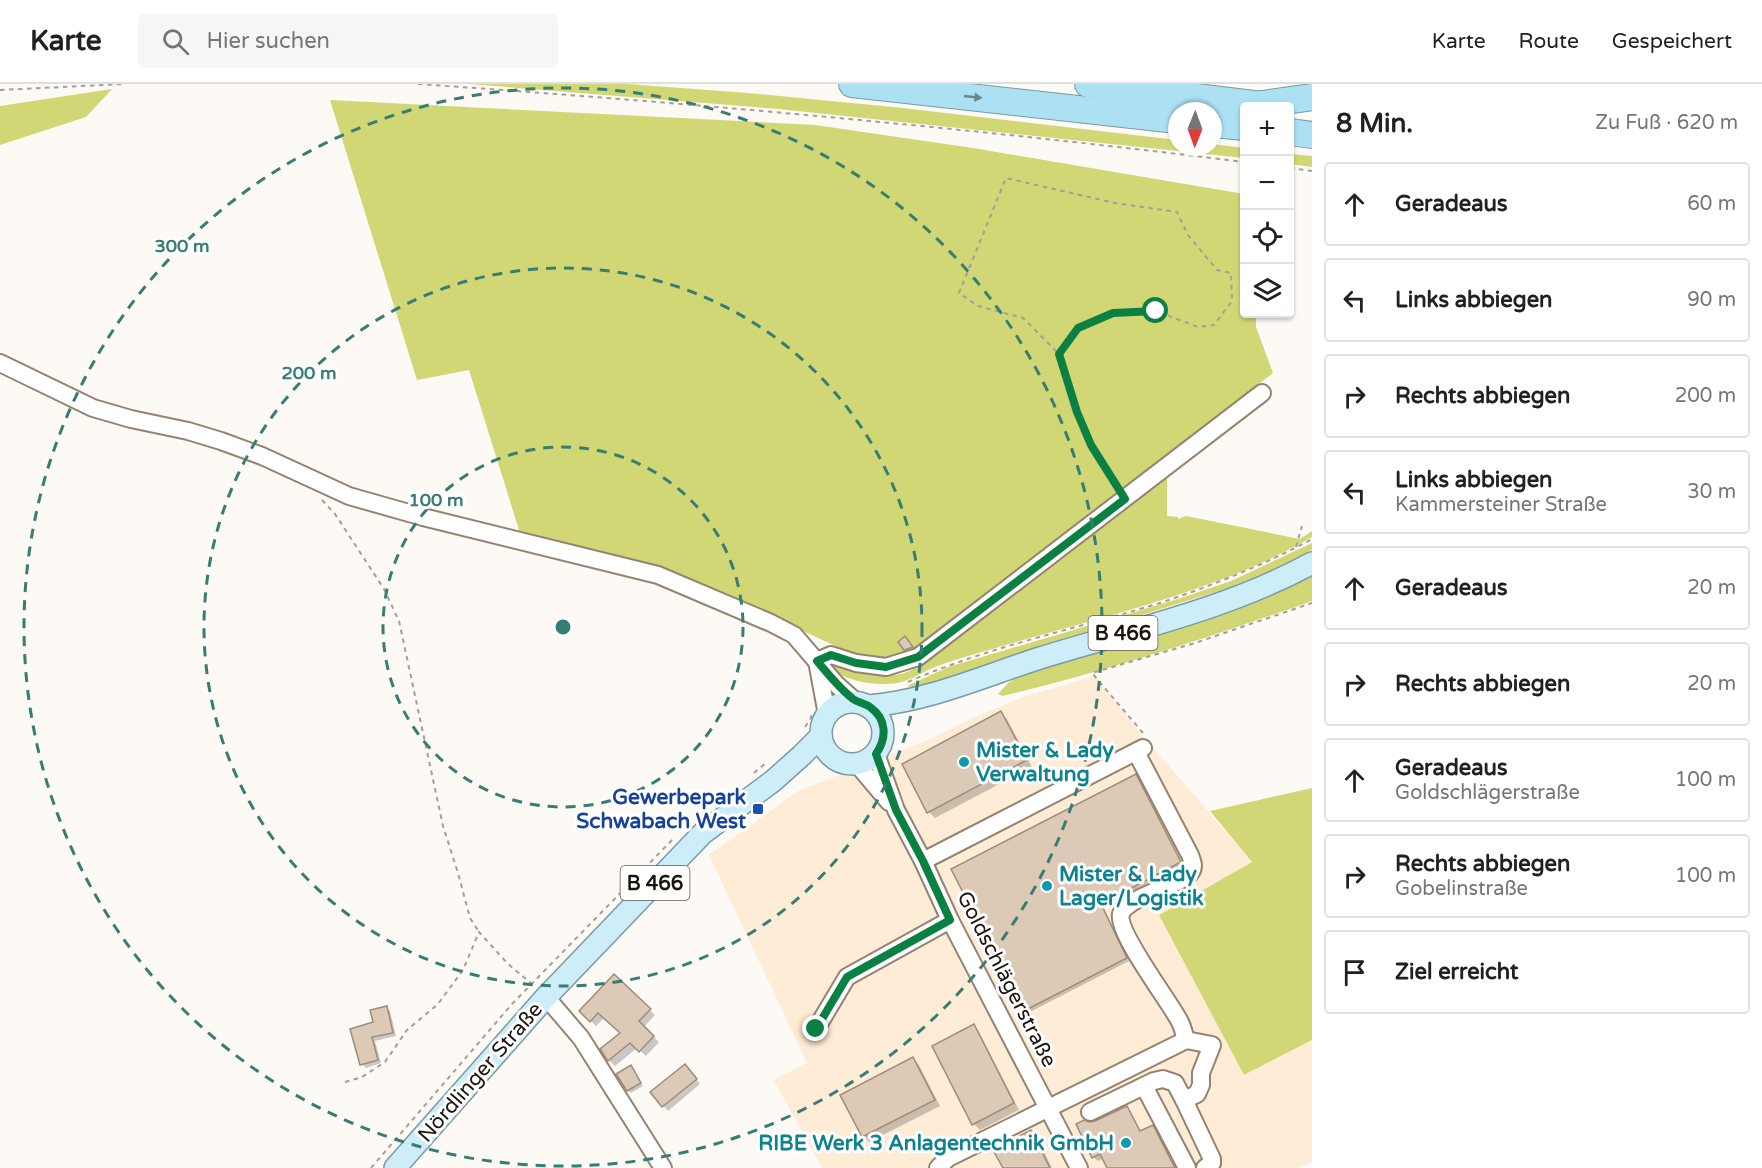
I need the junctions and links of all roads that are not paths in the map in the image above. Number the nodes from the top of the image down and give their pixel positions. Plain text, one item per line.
1 (852, 84) edge
2 (1088, 84) edge
3 (1312, 97) edge
4 (1285, 102) edge
5 (1240, 103) edge
6 (1294, 109) edge
7 (1312, 111) edge
8 (1168, 119) edge
9 (1222, 125) edge
10 (1240, 127) edge
11 (1294, 133) edge
12 (1312, 135) edge
13 (0, 363) edge
14 (1262, 393) dead end
15 (1312, 563) edge
16 (817, 661) junction
17 (931, 694) junction
18 (862, 704) junction
19 (819, 712) junction
20 (884, 731) junction
21 (811, 735) junction
22 (876, 754) junction
23 (833, 758) junction
24 (857, 764) junction
25 (764, 777) junction
26 (896, 810) junction
27 (923, 861) junction
28 (950, 920) junction
29 (539, 990) junction
30 (816, 1029) dead end
31 (1186, 1040) junction
32 (1144, 1086) junction
33 (1184, 1100) junction
34 (1049, 1107) junction
35 (1090, 1112) dead end
36 (942, 1166) edge
37 (395, 1168) edge
38 (663, 1168) edge
39 (1079, 1168) edge
40 (1187, 1168) edge
41 (1205, 1168) edge

1 -> 8 highway
2 - 5 highway
3 - 4 highway
6 - 7 highway
9 - 10 highway
11 - 12 highway
13 - 16 street
14 - 16 street
15 - 17 main road, B 466
16 - 18 street
16 - 19 street
17 - 18 main road, B 466
17 - 20 main road, B 466
18 - 19 main road
18 - 20 main road
19 - 21 main road
20 - 22 main road
21 - 23 main road
21 - 25 main road, B 466
22 - 24 main road
22 - 26 street, Goldschlägerstraße
23 - 24 main road
23 - 25 main road, B 466
24 - 26 street, Goldschlägerstraße
25 - 29 main road, B 466
26 - 27 street, Goldschlägerstraße
27 - 28 street, Goldschlägerstraße
27 - 31 street
28 - 30 street
28 - 34 street, Goldschlägerstraße
29 - 37 main road, Nördlinger Straße / B 466
29 - 38 street, Nördlinger Straße
31 - 33 street
31 - 34 street
32 - 33 street
32 - 35 street
32 - 40 street
33 - 41 street
34 - 36 street
34 - 39 street, Goldschlägerstraße

